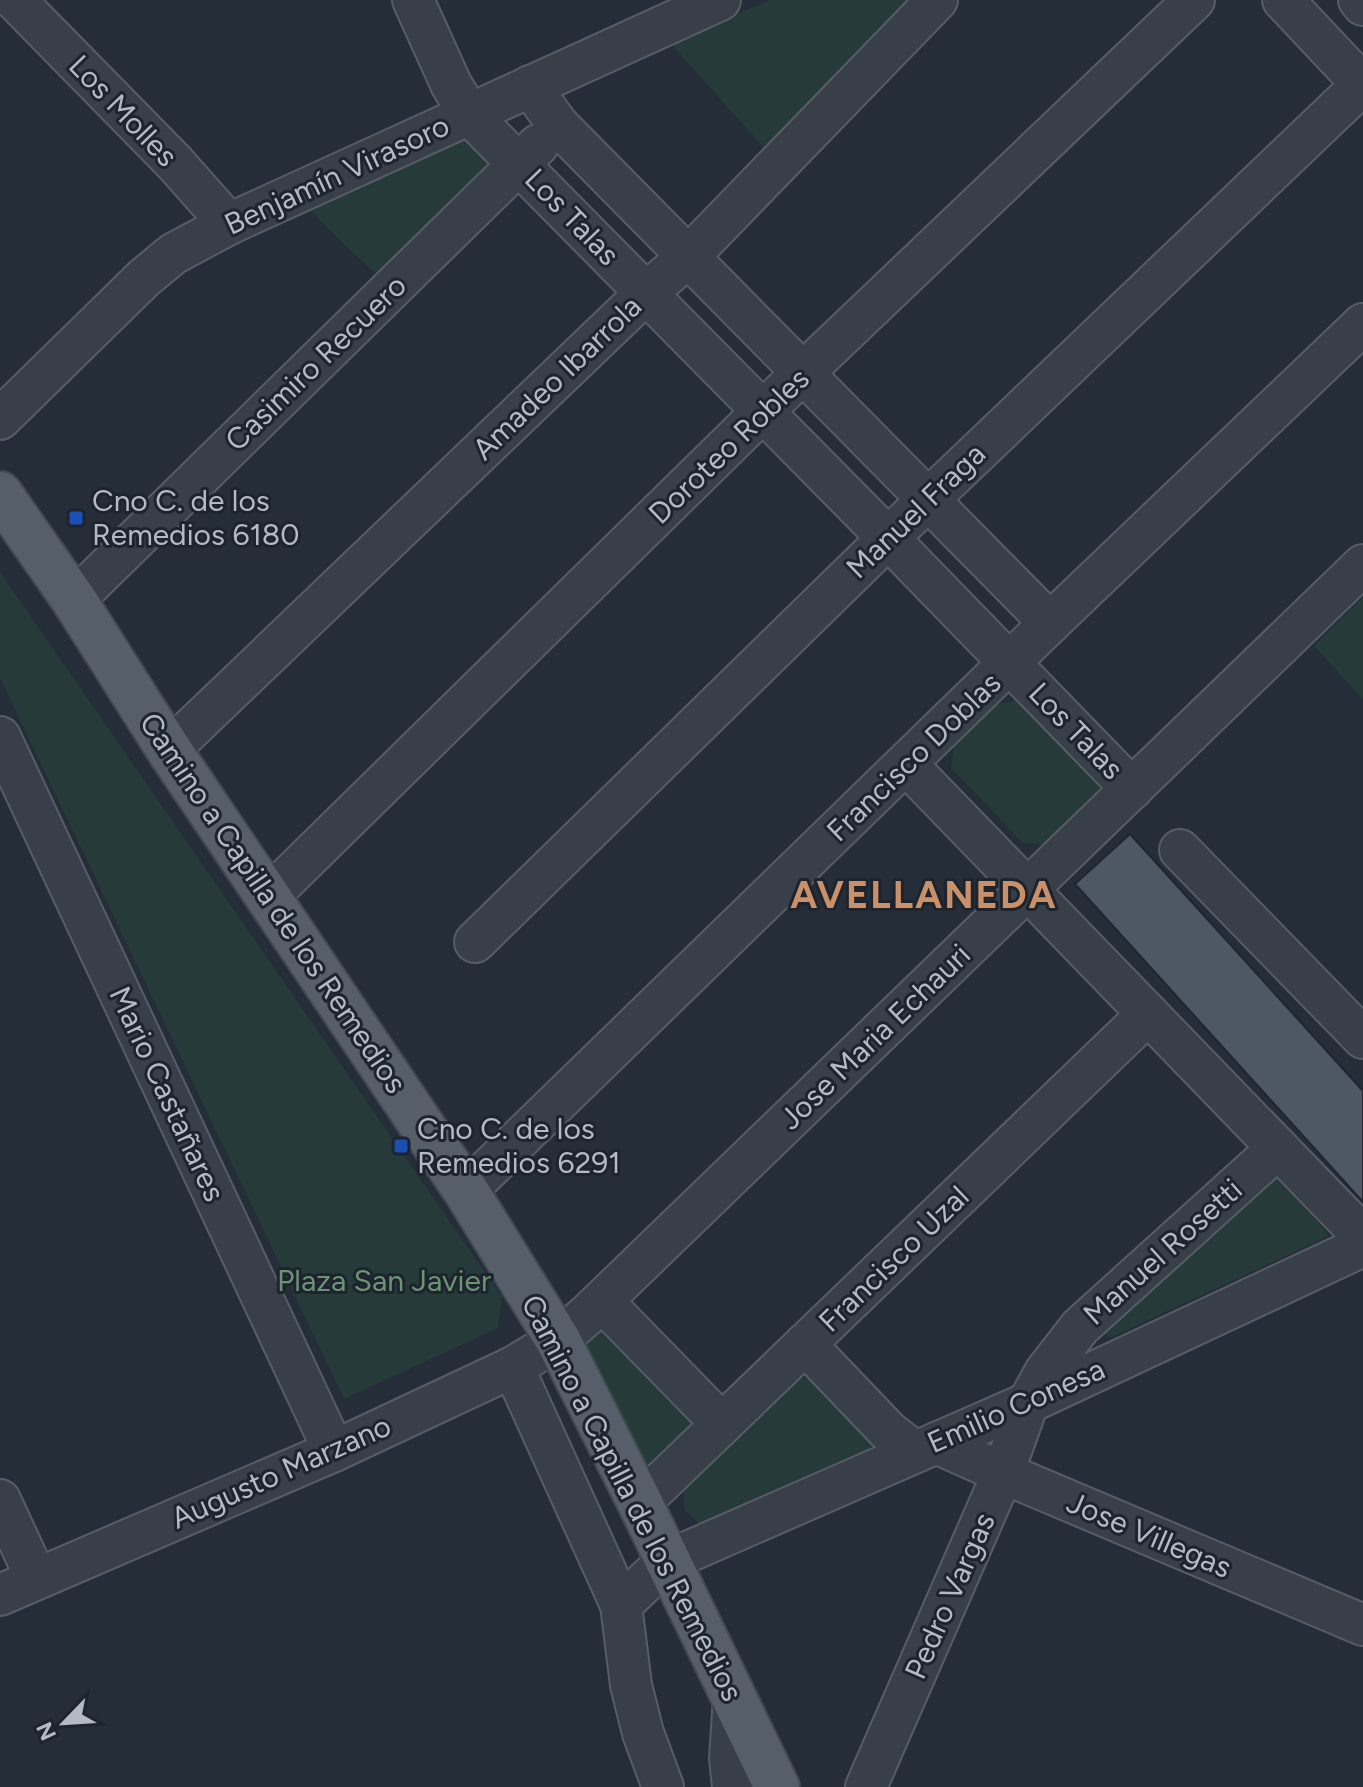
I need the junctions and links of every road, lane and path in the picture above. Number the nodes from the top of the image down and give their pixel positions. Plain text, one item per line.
1 (15, 0) edge
2 (413, 0) edge
3 (720, 0) edge
4 (937, 0) edge
5 (1194, 0) edge
6 (1283, 0) edge
7 (1359, 0) edge
8 (1363, 5) edge
9 (1363, 85) edge
10 (530, 86) junction
11 (469, 114) junction
12 (558, 125) junction
13 (521, 164) junction
14 (229, 224) junction
15 (688, 257) junction
16 (646, 293) junction
17 (1363, 324) edge
18 (803, 374) junction
19 (763, 411) junction
20 (0, 419) edge
21 (0, 494) edge
22 (928, 499) junction
23 (888, 538) junction
24 (1363, 565) edge
25 (74, 600) junction
26 (1050, 623) junction
27 (1011, 664) junction
28 (0, 737) edge
29 (169, 750) junction
30 (906, 764) junction
31 (1132, 789) junction
32 (1180, 850) dead end
33 (1028, 890) junction
34 (269, 896) junction
35 (475, 942) dead end
36 (1148, 1014) junction
37 (1363, 1038) edge
38 (1278, 1148) junction
39 (466, 1191) junction
40 (1363, 1236) edge
41 (1363, 1246) edge
42 (602, 1301) junction
43 (558, 1340) junction
44 (805, 1344) junction
45 (513, 1367) junction
46 (1028, 1403) junction
47 (722, 1424) junction
48 (926, 1447) junction
49 (334, 1451) junction
50 (1003, 1473) junction
51 (0, 1500) edge
52 (640, 1503) junction
53 (667, 1561) junction
54 (36, 1578) junction
55 (0, 1595) edge
56 (621, 1605) junction
57 (1363, 1625) edge
58 (734, 1697) junction
59 (663, 1787) edge
60 (733, 1787) edge
61 (777, 1787) edge
62 (866, 1787) edge

1 - 14 street, Los Molles
2 - 11 street, Los Talas
3 - 10 street, Benjamín Virasoro
4 - 15 street, Amadeo Ibarrola
5 - 18 street, Doroteo Robles
6 - 9 street
7 - 8 street
9 - 22 street, Manuel Fraga
10 - 11 street, Benjamín Virasoro
10 - 12 street
11 - 13 street, Los Talas
11 - 14 street, Benjamín Virasoro
12 - 13 street, Casimiro Recuero
12 - 15 street
13 - 16 street, Los Talas
13 - 25 street, Casimiro Recuero
14 - 20 street, Benjamín Virasoro
15 - 16 street, Amadeo Ibarrola
15 - 18 street
16 - 19 street, Los Talas
16 - 29 street, Amadeo Ibarrola
17 - 26 street, Francisco Doblas
18 - 19 street, Doroteo Robles
18 - 22 street
19 - 23 street, Los Talas
19 - 34 street, Doroteo Robles
21 - 25 main road, Camino a Capilla de los Remedios
22 - 23 street, Manuel Fraga
22 - 26 street
23 - 27 street, Los Talas
23 - 35 street, Manuel Fraga
24 - 31 street, Jose Maria Echauri
25 - 29 main road, Camino a Capilla de los Remedios
26 - 27 street, Francisco Doblas
27 - 30 street, Francisco Doblas
27 - 31 street, Los Talas
28 - 49 street, Mario Castañares
29 - 34 main road, Camino a Capilla de los Remedios
30 - 33 street
30 - 39 street, Francisco Doblas
31 - 33 street, Jose Maria Echauri
32 - 37 street
33 - 36 street
33 - 42 street, Jose Maria Echauri
34 - 39 main road, Camino a Capilla de los Remedios
36 - 38 street
36 - 44 street, Francisco Uzal
38 - 40 street
38 - 46 street, Manuel Rosetti
39 - 43 main road, Camino a Capilla de los Remedios
41 - 46 street, Emilio Conesa
42 - 43 street, Jose Maria Echauri
42 - 47 street
43 - 45 street, Augusto Marzano
43 - 52 main road, Camino a Capilla de los Remedios
44 - 47 street, Francisco Uzal
44 - 48 street, Jose Villegas
45 - 49 street, Augusto Marzano
45 - 56 street
46 - 48 street, Emilio Conesa
46 - 50 street, Pedro Vargas
47 - 52 street, Francisco Uzal
48 - 50 street, Jose Villegas
48 - 53 street, Emilio Conesa
49 - 54 street, Augusto Marzano
50 - 57 street, Jose Villegas
50 - 62 street, Pedro Vargas
51 - 54 street
52 - 53 main road, Camino a Capilla de los Remedios
53 - 56 street
53 - 58 main road, Camino a Capilla de los Remedios
54 - 55 street, Augusto Marzano
56 - 59 street
58 - 60 street
58 - 61 main road, Camino a Capilla de los Remedios

